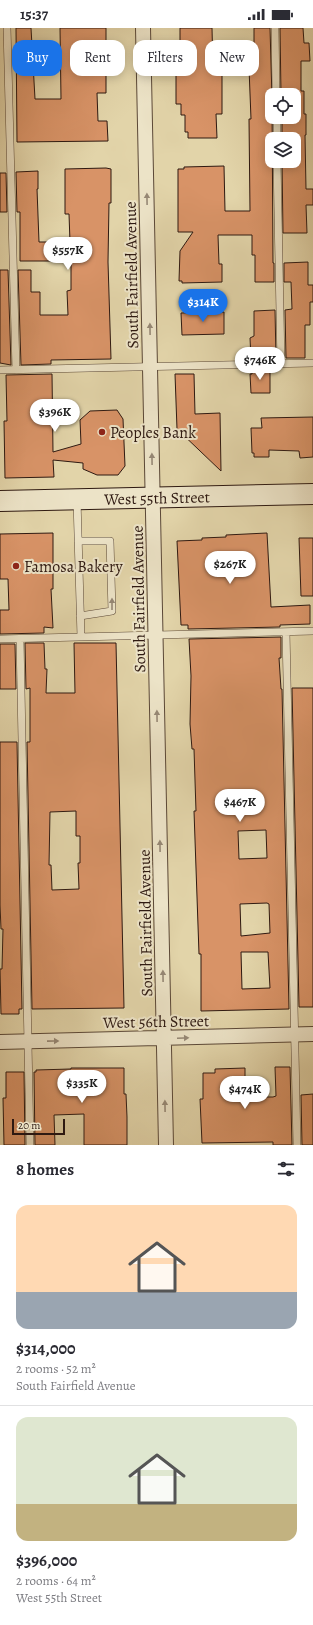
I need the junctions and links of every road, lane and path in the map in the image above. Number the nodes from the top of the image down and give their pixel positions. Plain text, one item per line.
1 (7, 28) edge
2 (143, 28) edge
3 (275, 28) edge
4 (276, 88) edge
5 (277, 168) edge
6 (313, 363) edge
7 (281, 364) junction
8 (150, 367) junction
9 (0, 370) edge
10 (16, 370) junction
11 (313, 494) edge
12 (153, 498) junction
13 (77, 500) junction
14 (0, 501) edge
15 (78, 541) junction
16 (80, 616) junction
17 (313, 631) edge
18 (286, 632) junction
19 (156, 635) junction
20 (81, 637) junction
21 (0, 639) edge
22 (20, 639) junction
23 (313, 1034) edge
24 (295, 1035) junction
25 (164, 1038) junction
26 (28, 1041) junction
27 (0, 1042) edge
28 (30, 1145) edge
29 (166, 1145) edge
30 (297, 1145) edge

1 - 10 lane
8 -> 2 street, South Fairfield Avenue
3 - 4 lane
5 - 7 lane
6 - 7 lane
7 - 8 lane
8 - 10 lane
12 -> 8 street, South Fairfield Avenue
9 - 10 lane
11 - 12 main road, West 55th Street
12 - 13 main road, West 55th Street
12 - 19 street, South Fairfield Avenue
13 - 14 main road, West 55th Street
13 - 15 lane
15 - 16 lane
16 -> 15 lane
16 - 20 lane
17 - 18 lane
18 - 19 lane
18 - 24 lane
19 - 20 lane
25 -> 19 street, South Fairfield Avenue
20 - 22 lane
21 - 22 lane
22 - 26 lane
23 - 24 street, West 56th Street
25 -> 24 street, West 56th Street
24 - 30 lane
26 -> 25 street, West 56th Street
29 -> 25 street, South Fairfield Avenue
26 - 27 street, West 56th Street
26 - 28 lane

